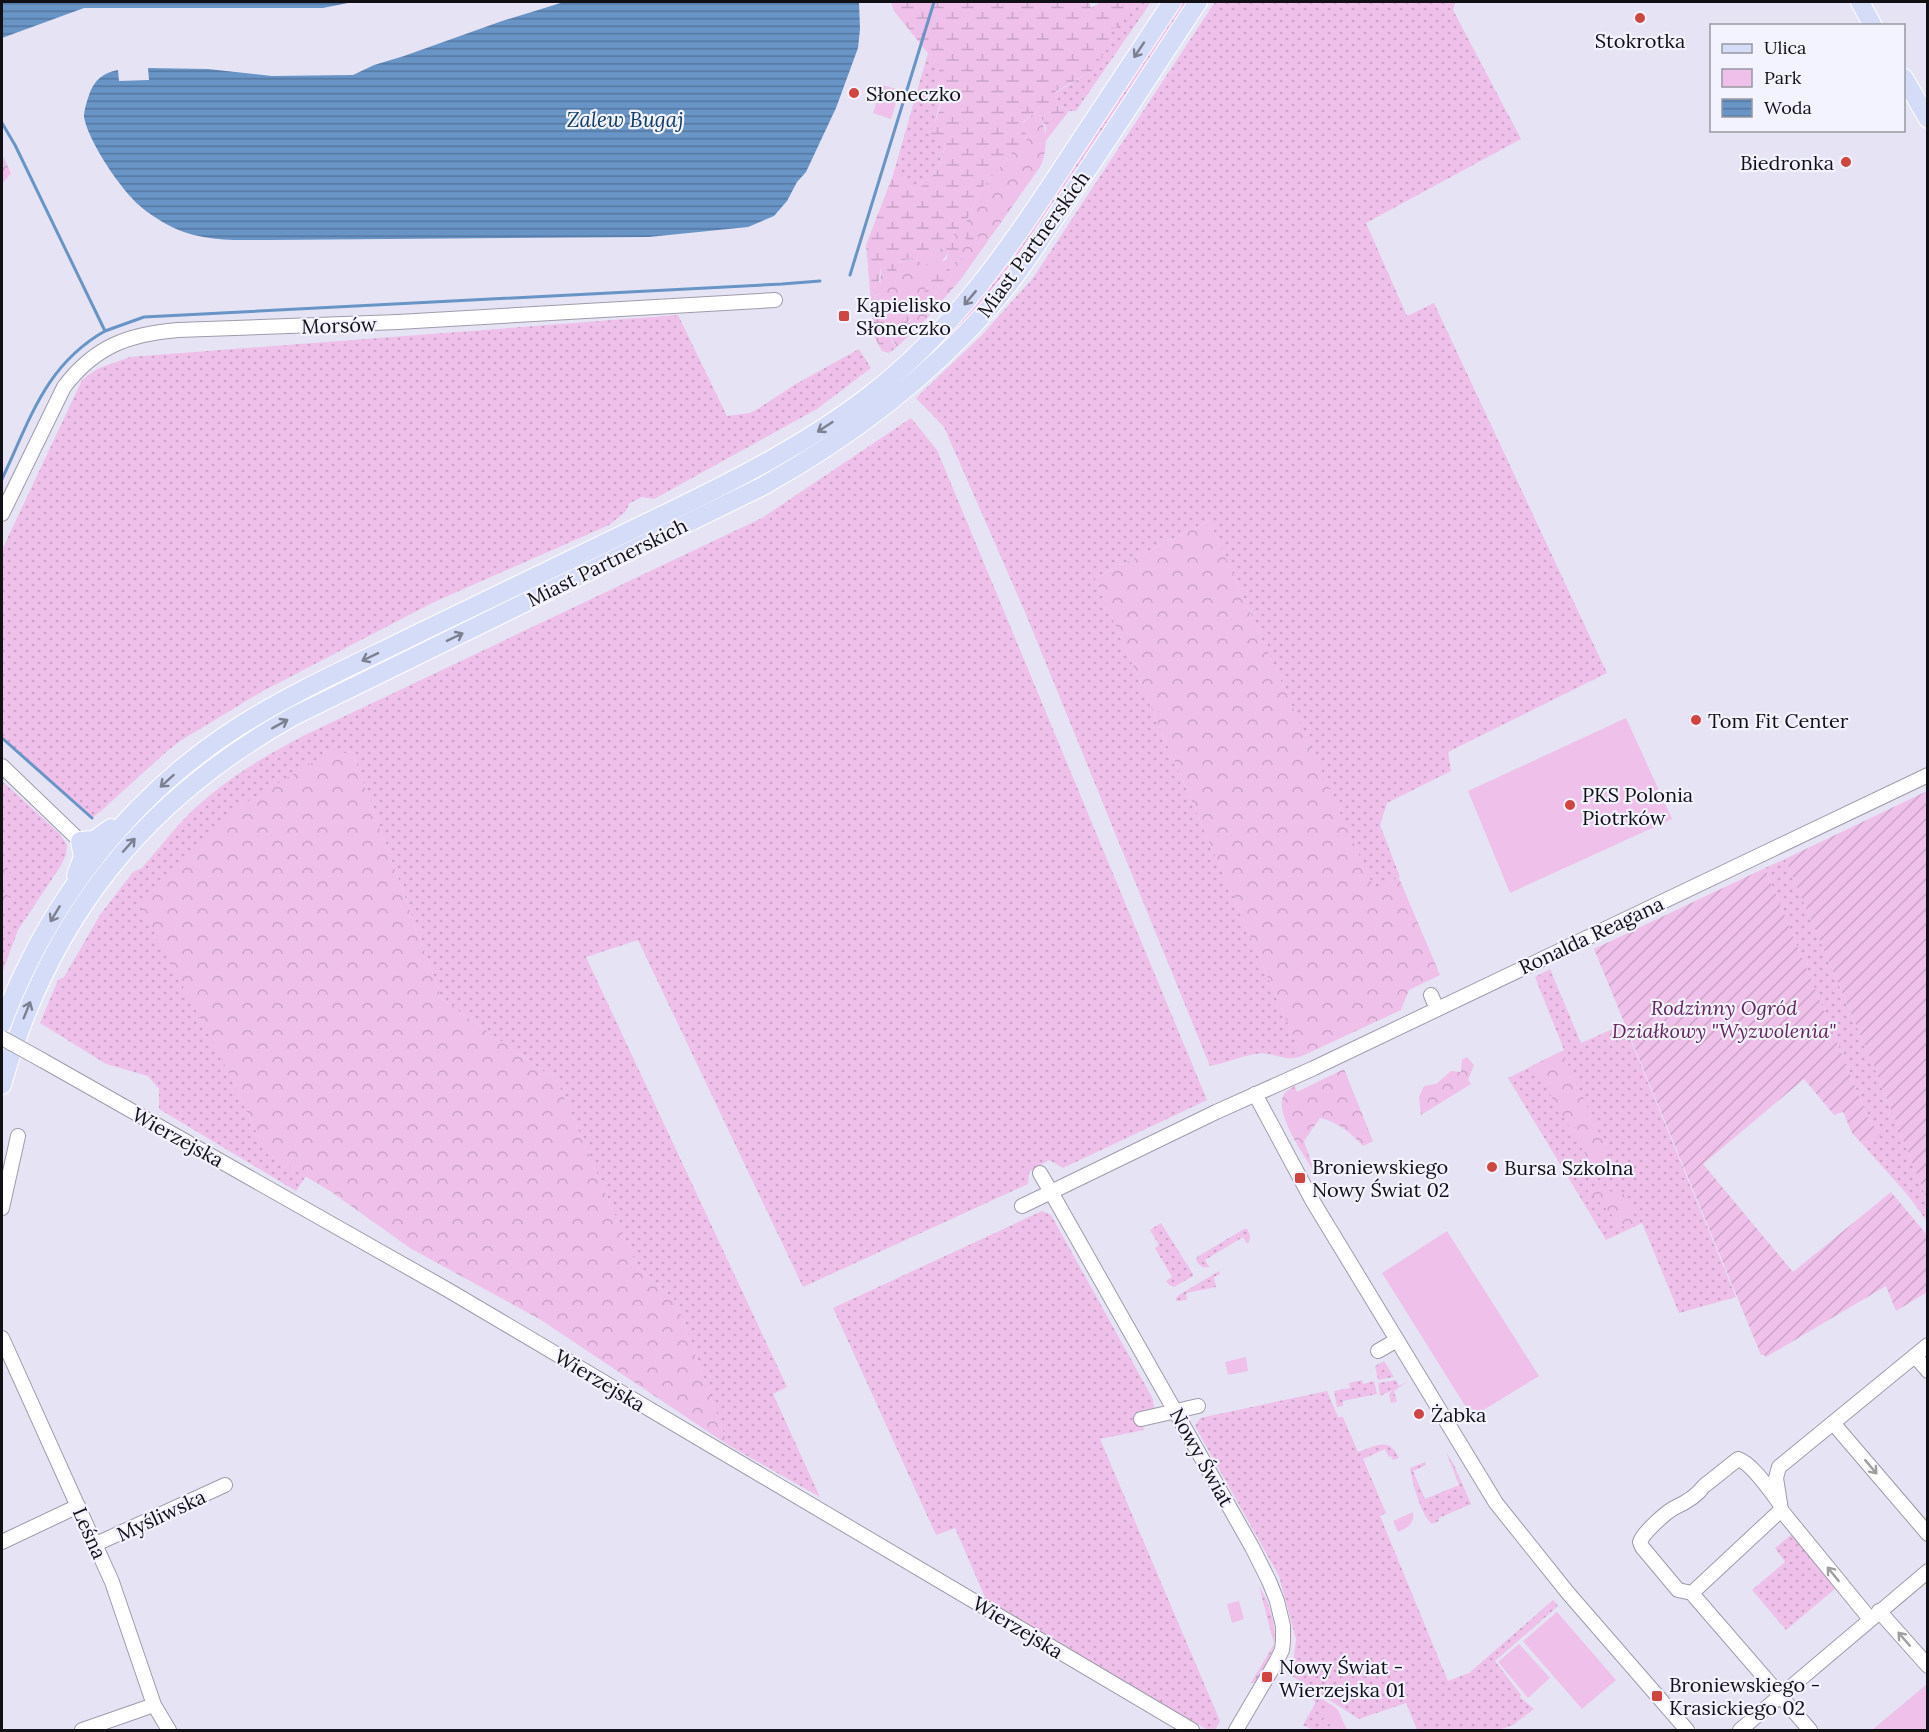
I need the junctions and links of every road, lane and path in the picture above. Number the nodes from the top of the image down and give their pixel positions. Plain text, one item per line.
1 (1172, 2) edge
2 (1198, 2) edge
3 (1860, 2) edge
4 (1872, 24) edge
5 (1905, 80) edge
6 (1928, 119) edge
7 (775, 300) dead end
8 (2, 514) edge
9 (2, 766) edge
10 (1928, 775) edge
11 (129, 818) junction
12 (80, 841) junction
13 (73, 886) junction
14 (1431, 995) dead end
15 (1437, 1009) junction
16 (2, 1024) edge
17 (2, 1038) edge
18 (2, 1085) edge
19 (1255, 1094) junction
20 (18, 1136) dead end
21 (1040, 1173) dead end
22 (1051, 1192) junction
23 (1022, 1206) dead end
24 (2, 1208) edge
25 (2, 1338) edge
26 (1397, 1340) junction
27 (1928, 1345) edge
28 (1377, 1352) dead end
29 (1915, 1356) junction
30 (1928, 1371) edge
31 (1198, 1406) dead end
32 (1176, 1411) junction
33 (1142, 1419) dead end
34 (1833, 1423) junction
35 (1777, 1470) junction
36 (1761, 1480) junction
37 (225, 1485) dead end
38 (78, 1506) junction
39 (1781, 1507) junction
40 (1928, 1534) edge
41 (2, 1542) edge
42 (96, 1545) junction
43 (1928, 1571) edge
44 (1692, 1593) junction
45 (1875, 1615) junction
46 (1928, 1666) edge
47 (1780, 1696) junction
48 (154, 1705) junction
49 (82, 1731) edge
50 (169, 1731) edge
51 (1192, 1731) edge
52 (1236, 1731) edge
53 (1687, 1731) edge
54 (1740, 1731) edge
55 (1810, 1731) edge

1 -> 11 main road, Miast Partnerskich
18 -> 2 main road, Miast Partnerskich
3 - 4 main road
5 - 6 main road
7 - 8 street, Morsów
9 - 12 street
10 - 15 street, Ronalda Reagana
11 - 12 main road
11 - 13 main road, Miast Partnerskich
12 - 13 main road
13 -> 16 main road, Miast Partnerskich
14 - 15 street
15 - 19 street, Ronalda Reagana
17 - 51 street, Wierzejska, bridge
19 - 22 street
19 - 26 street
20 - 24 street
21 - 22 street, Nowy Świat
22 - 23 street
22 - 32 street, Nowy Świat
25 - 38 street, Leśna
26 - 28 street
26 - 53 street
27 - 29 street
29 - 30 street
29 - 34 street
31 - 32 street
32 - 33 street
32 - 52 street, Nowy Świat
34 - 35 street
34 -> 40 street
35 - 36 street
35 - 39 street
36 - 39 street
36 - 44 street
37 - 42 street, Myśliwska
38 - 41 street
38 - 42 street, Leśna
39 - 44 street
45 -> 39 street
42 - 48 street, Leśna
43 - 45 street
44 - 47 street
46 -> 45 street
45 - 47 street
47 - 54 street
47 - 55 street
48 - 49 street
48 - 50 street, Leśna

